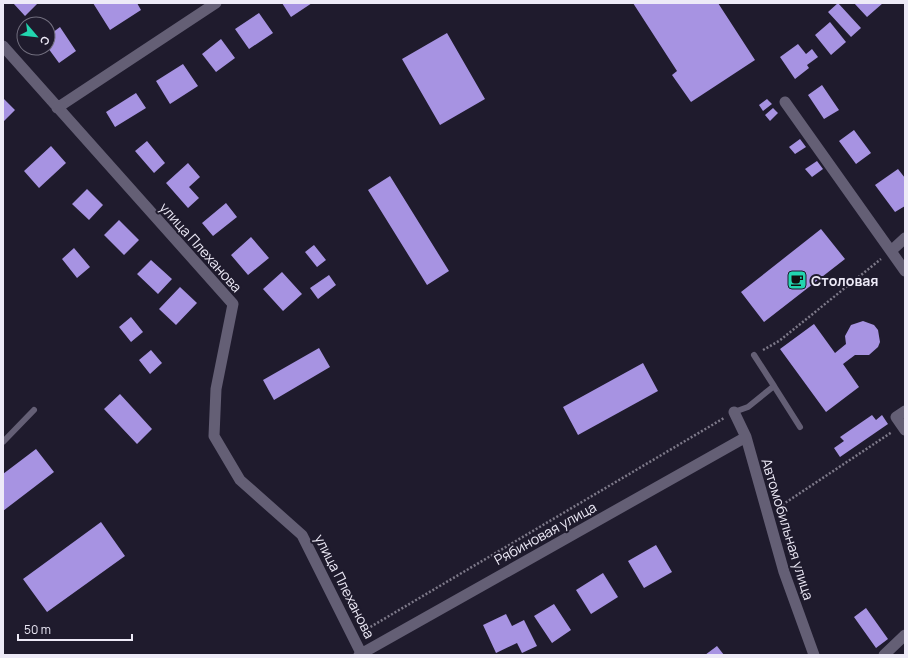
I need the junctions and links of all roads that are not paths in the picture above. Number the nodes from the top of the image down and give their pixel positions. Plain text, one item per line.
1 (216, 3) edge
2 (3, 46) edge
3 (785, 102) dead end
4 (57, 108) junction
5 (905, 238) edge
6 (890, 251) junction
7 (905, 271) edge
8 (754, 355) road end
9 (774, 386) junction
10 (34, 410) dead end
11 (905, 411) edge
12 (734, 412) joint
13 (800, 426) dead end
14 (903, 428) edge
15 (746, 437) junction
16 (3, 442) edge
17 (905, 635) edge
18 (810, 653) edge
19 (360, 654) edge
20 (884, 655) edge

1 - 4 street
2 - 4 street, улица Плеханова
3 - 6 street
4 - 19 street, улица Плеханова
5 - 6 street
6 - 7 street
8 - 9 lane
9 - 12 lane
9 - 13 lane
10 - 16 lane
11 - 14 street
12 - 15 street, Автомобильная улица
15 - 18 street, Автомобильная улица
15 - 19 street, Рябиновая улица
17 - 20 street

